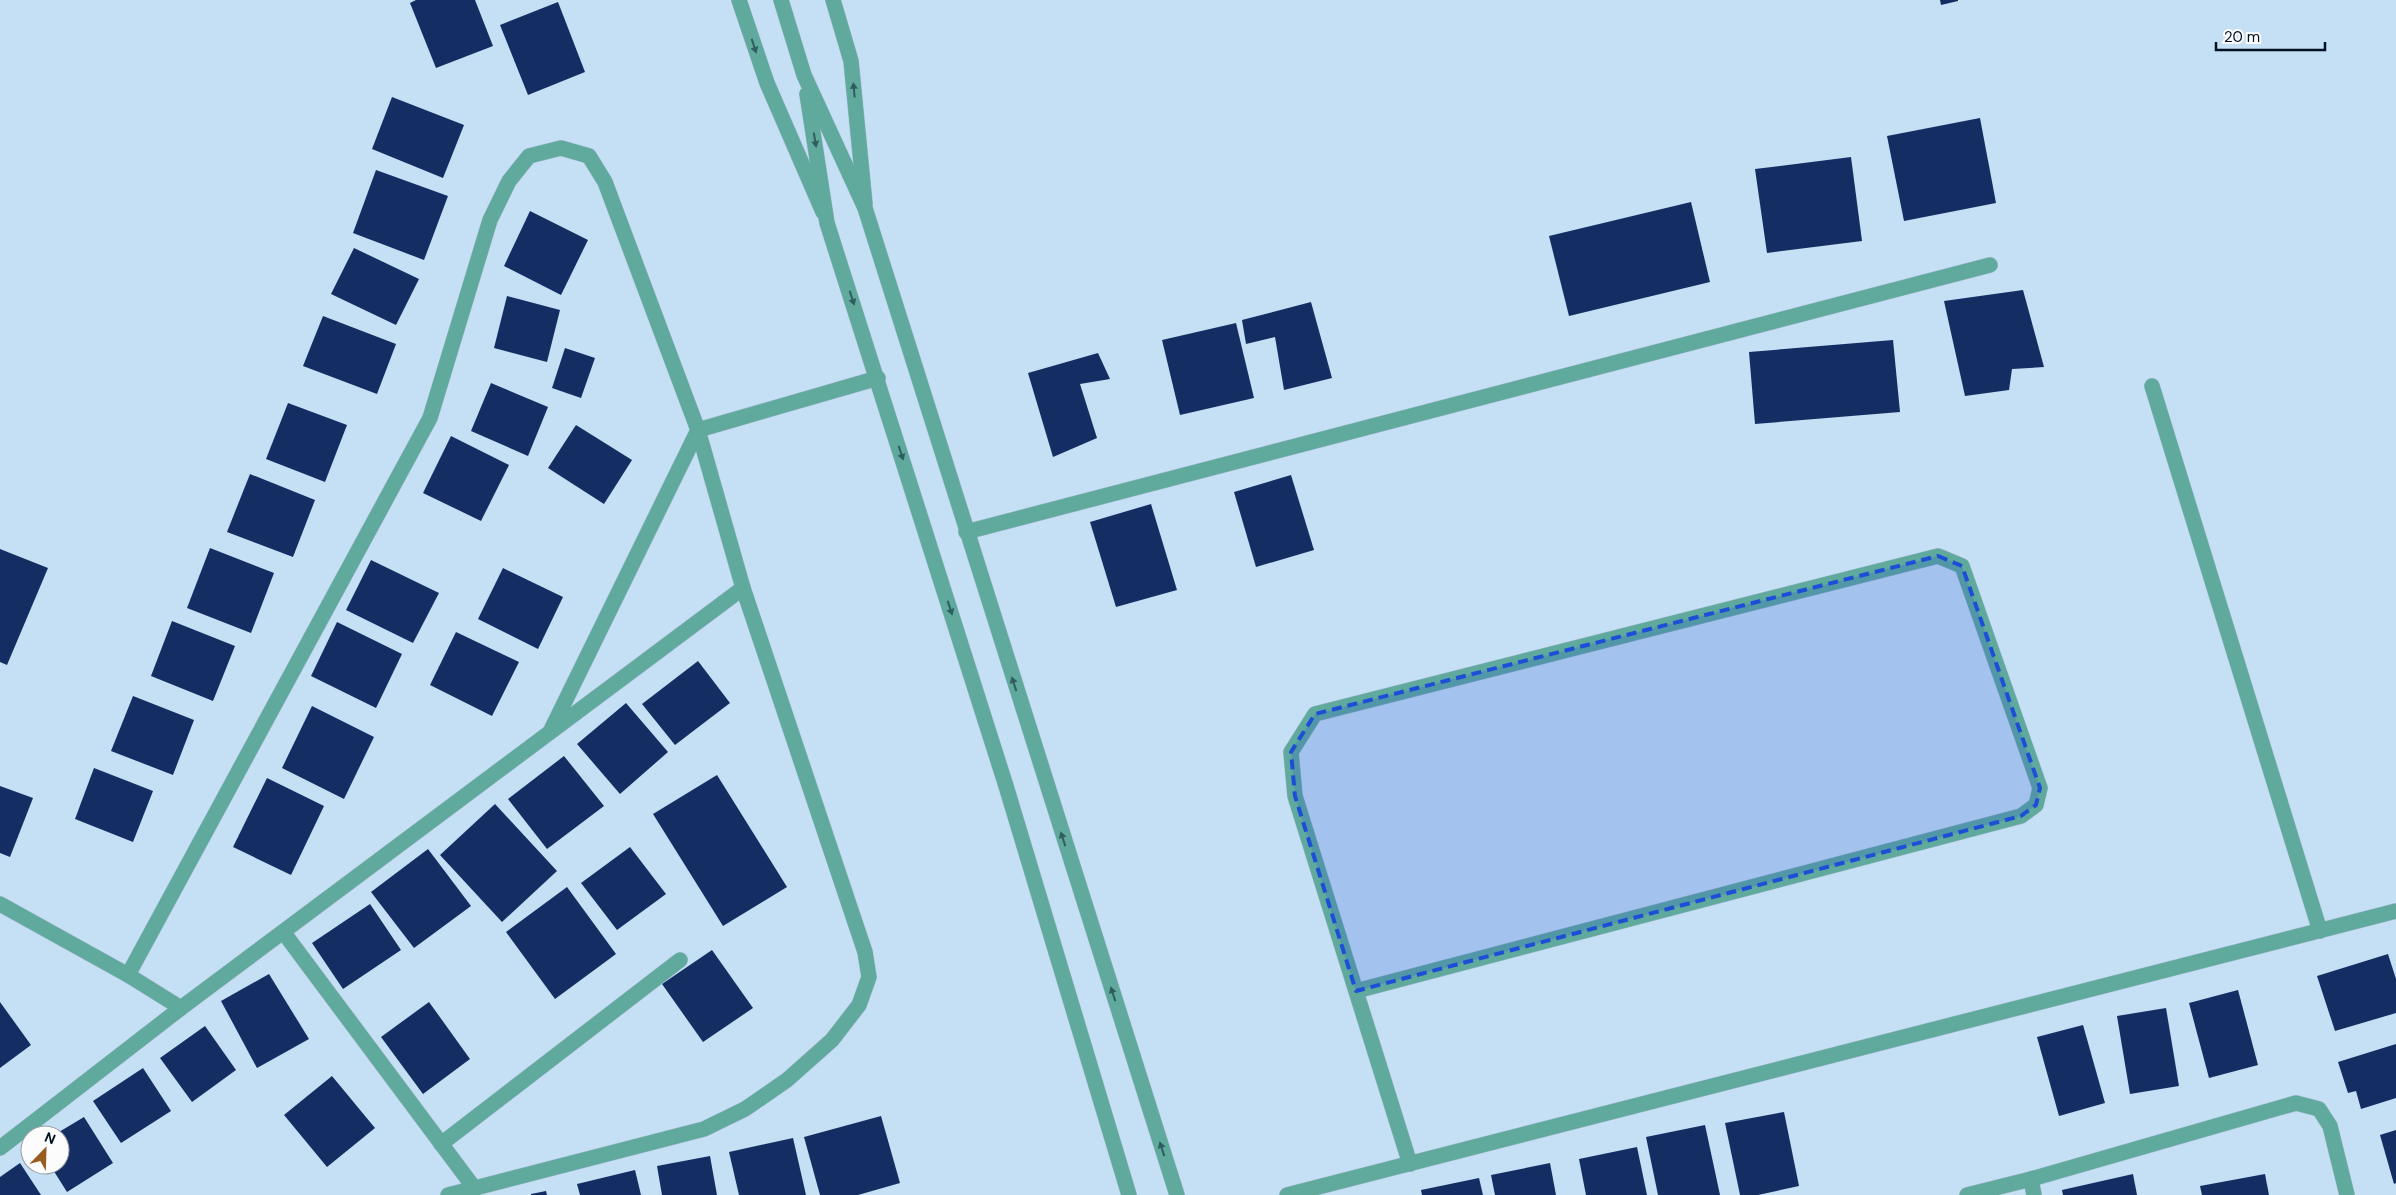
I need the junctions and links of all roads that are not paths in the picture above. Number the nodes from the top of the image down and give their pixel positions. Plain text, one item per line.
1 (739, 0) edge
2 (782, 0) edge
3 (834, 0) edge
4 (804, 75) junction
5 (865, 208) junction
6 (827, 223) junction
7 (1990, 265) dead end
8 (878, 378) junction
9 (2152, 386) dead end
10 (698, 430) junction
11 (966, 532) junction
12 (743, 588) junction
13 (549, 733) junction
14 (0, 904) edge
15 (2396, 911) edge
16 (2320, 931) junction
17 (284, 933) junction
18 (680, 960) dead end
19 (128, 975) junction
20 (1356, 991) junction
21 (181, 1008) junction
22 (441, 1144) junction
23 (0, 1148) edge
24 (1410, 1164) junction
25 (2031, 1179) junction
26 (474, 1189) junction
27 (448, 1195) edge
28 (1129, 1195) edge
29 (1177, 1195) edge
30 (1287, 1195) edge
31 (1967, 1195) edge
32 (2034, 1195) edge
33 (2347, 1195) edge

1 -> 6 street
2 - 4 street
5 -> 3 street
4 - 5 street
4 -> 6 street
5 - 11 street
6 -> 8 street
7 - 11 street
8 - 10 street
8 -> 28 street
9 - 16 street
10 - 12 street
10 - 13 street
10 - 19 street
29 -> 11 street
12 - 13 street
12 - 26 street
13 - 17 street
14 - 19 street
15 - 16 street
16 - 24 street
17 - 21 street
17 - 22 street
18 - 22 street
19 - 21 street
20 - 20 street
20 - 24 street
21 - 23 street
22 - 26 street
24 - 30 street
25 - 31 street
25 - 32 street
25 - 33 street
26 - 27 street

